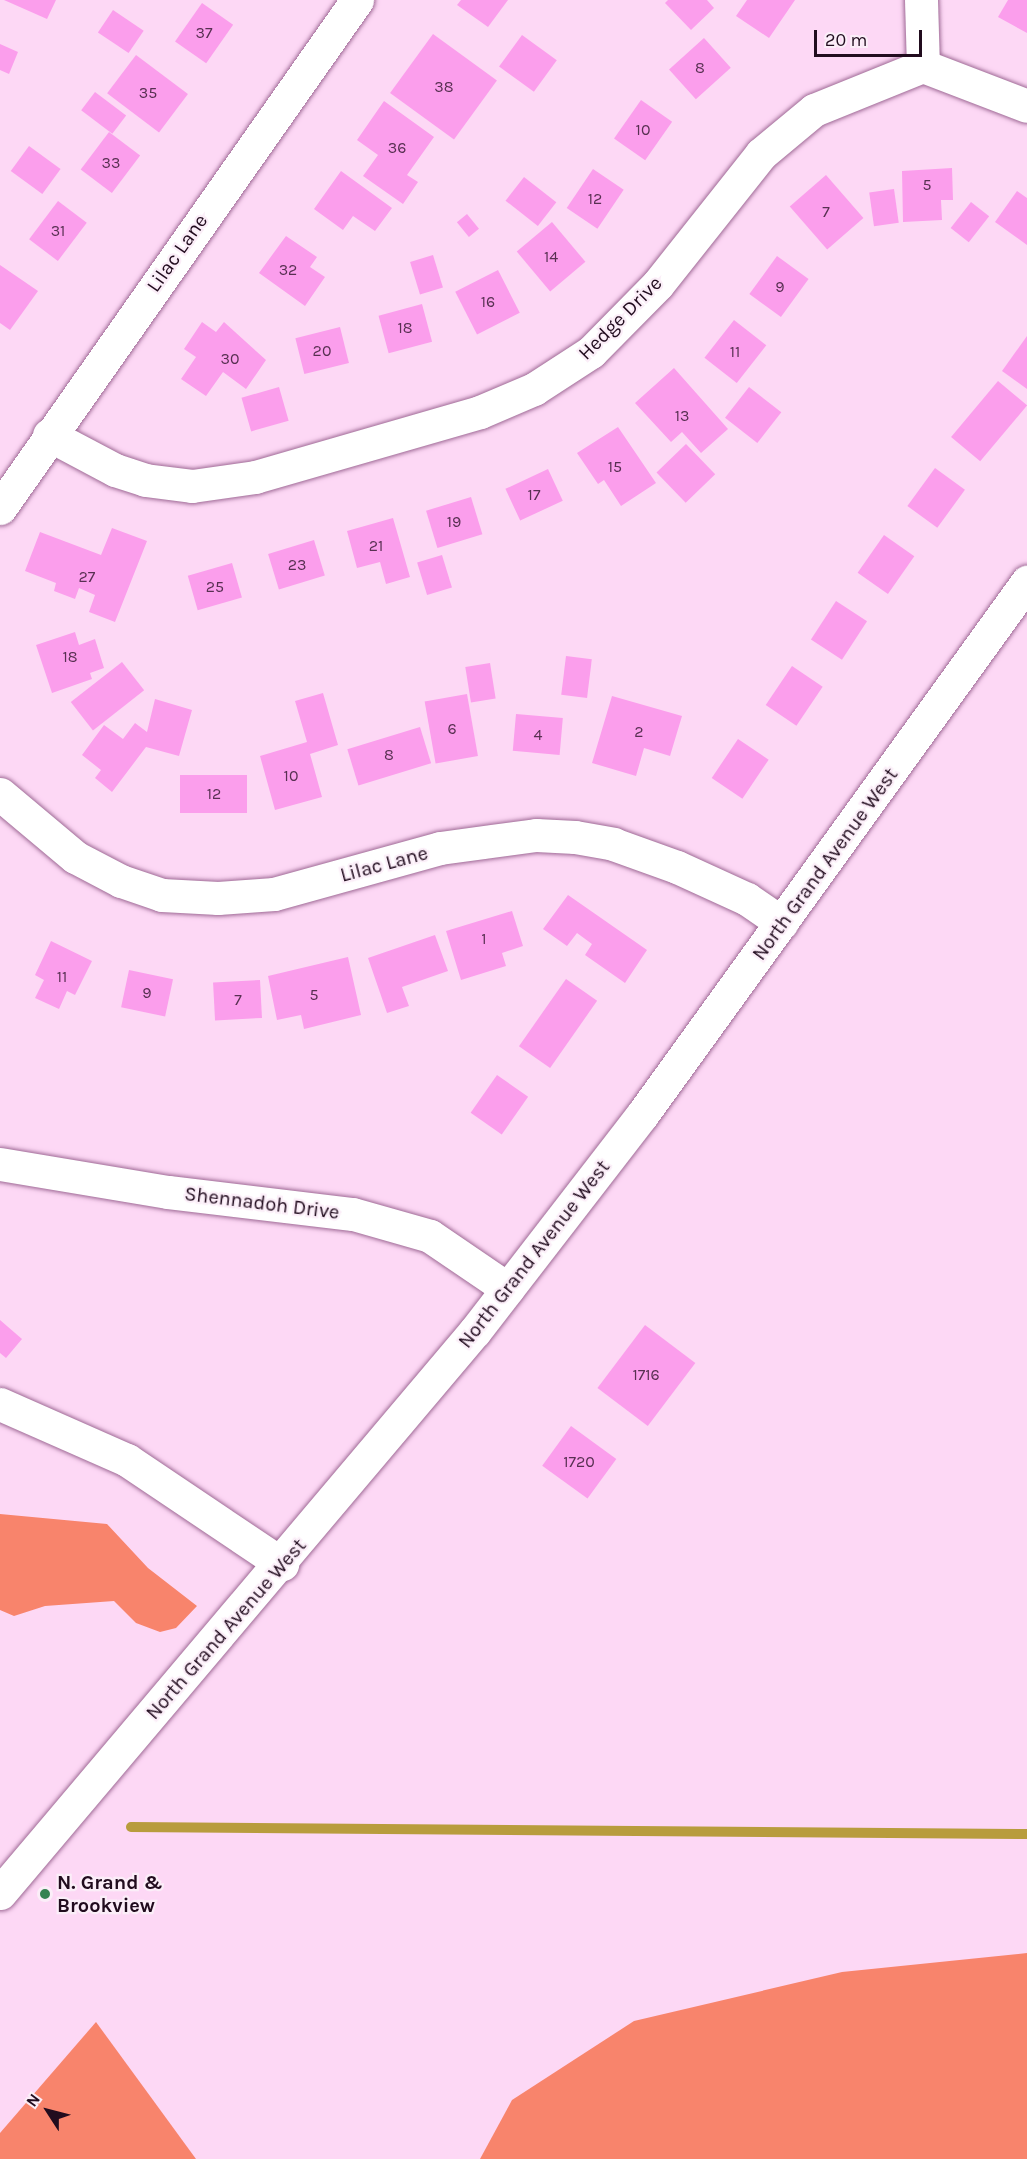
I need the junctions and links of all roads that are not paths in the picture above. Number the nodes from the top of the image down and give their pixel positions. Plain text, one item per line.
1 (357, 0) edge
2 (921, 0) edge
3 (923, 66) junction
4 (1027, 106) edge
5 (49, 435) junction
6 (0, 508) edge
7 (1027, 582) edge
8 (0, 794) edge
9 (782, 923) junction
10 (0, 1164) edge
11 (508, 1289) junction
12 (0, 1404) edge
13 (282, 1564) junction
14 (4, 1887) edge

1 - 5 street, Lilac Lane
2 - 3 street
3 - 4 street
3 - 5 street, Hedge Drive
5 - 6 street, Lilac Lane
7 - 9 street, North Grand Avenue West
8 - 9 street, Lilac Lane
9 - 11 street, North Grand Avenue West
10 - 11 street, Shennadoh Drive
11 - 13 street, North Grand Avenue West
12 - 13 street
13 - 14 street, North Grand Avenue West

